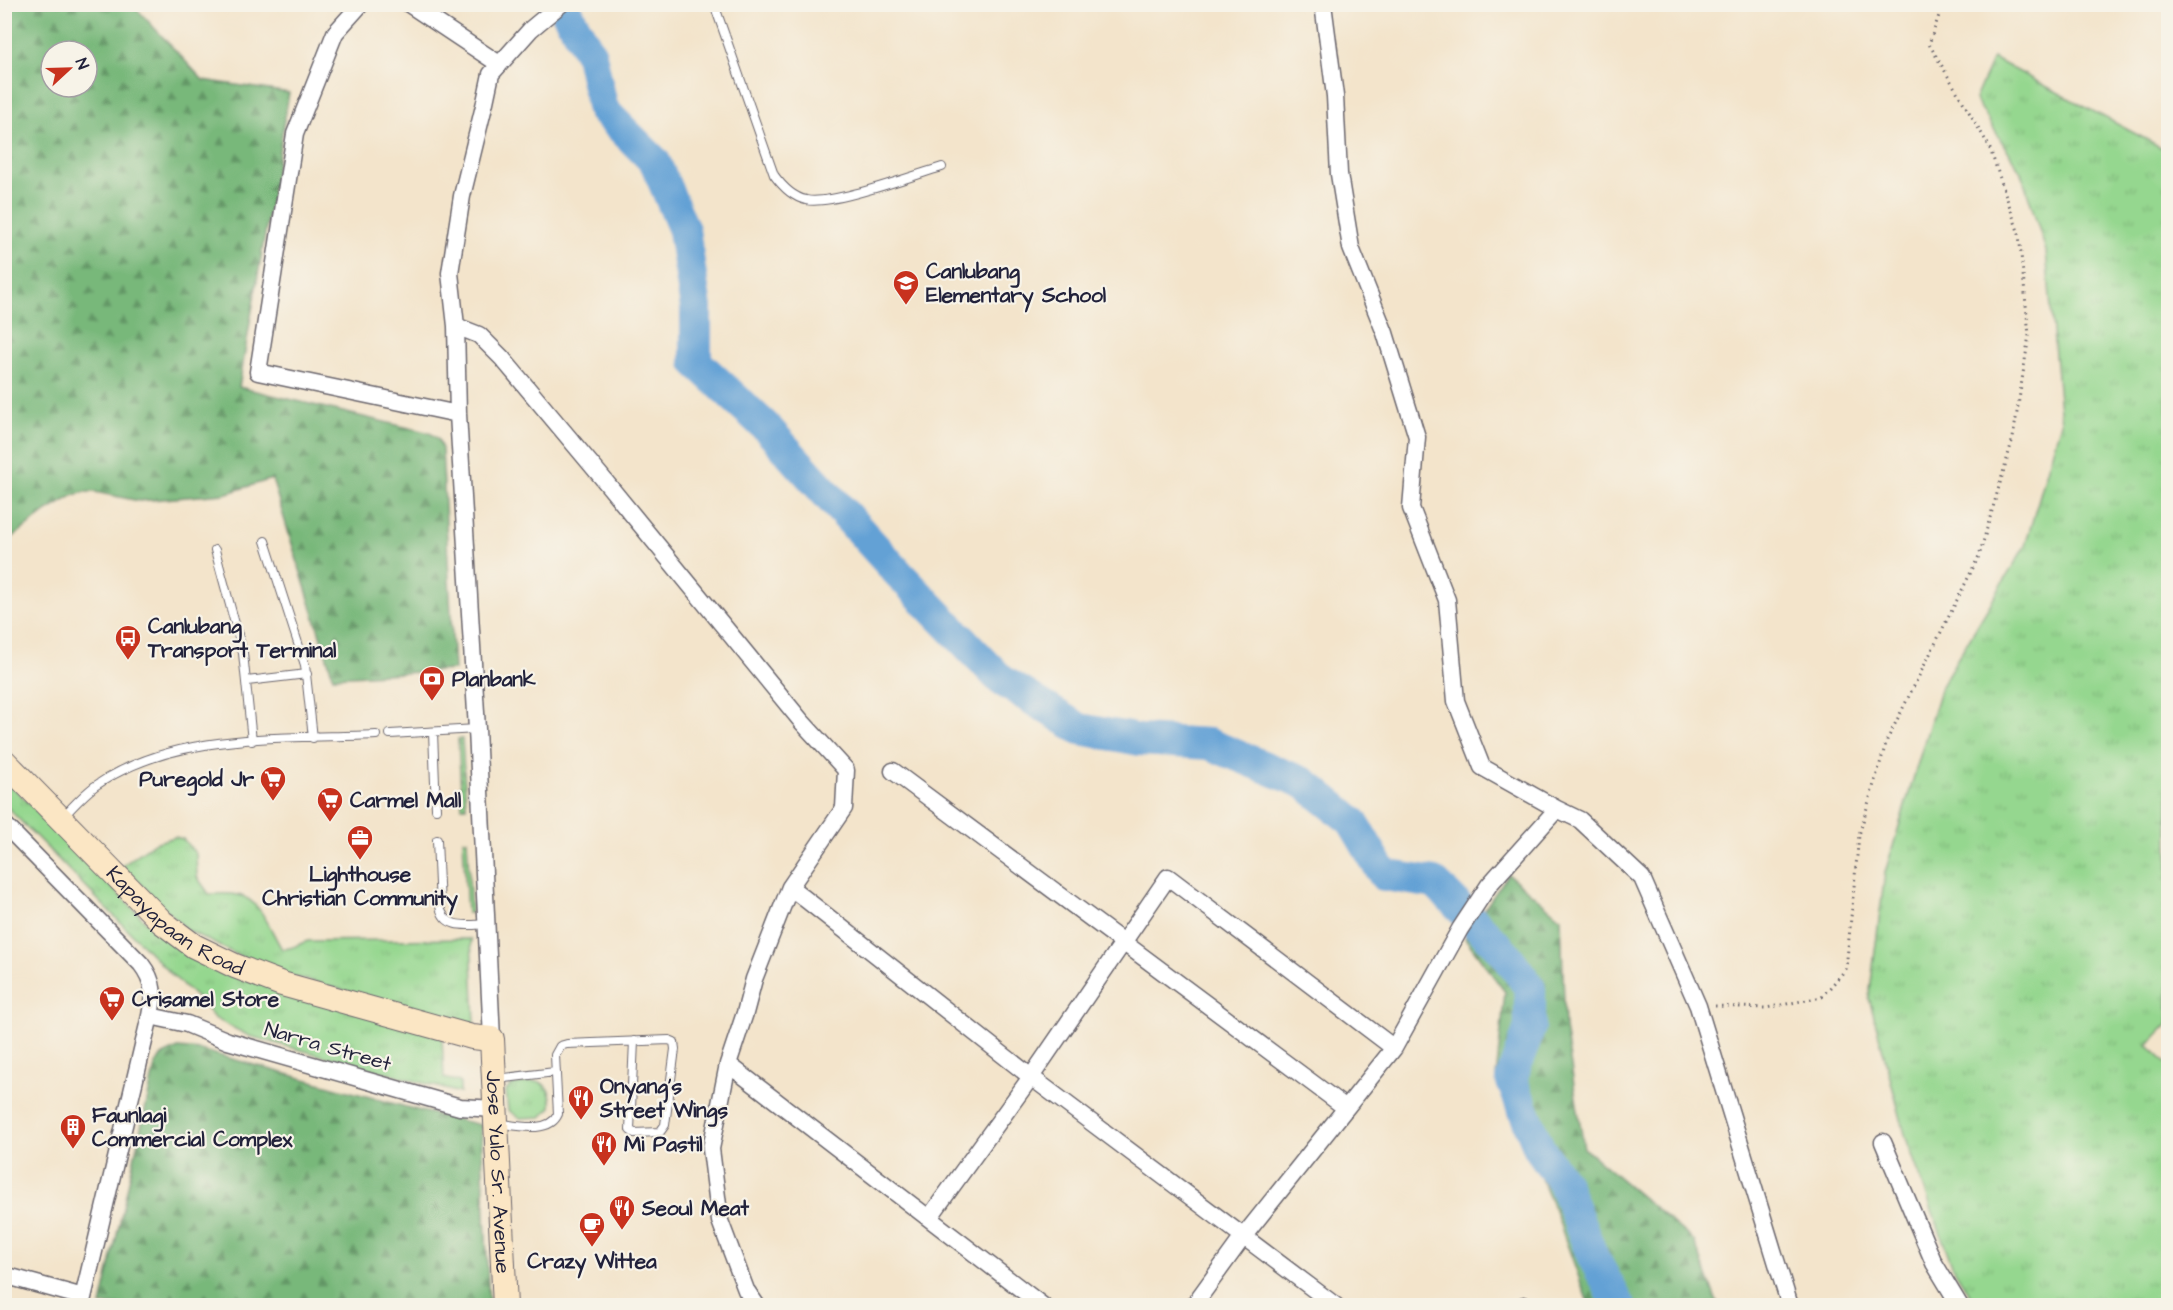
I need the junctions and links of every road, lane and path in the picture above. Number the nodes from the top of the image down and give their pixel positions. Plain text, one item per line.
1 (361, 4) edge
2 (409, 4) edge
3 (561, 4) edge
4 (714, 4) edge
5 (1323, 4) edge
6 (1943, 4) edge
7 (499, 64) junction
8 (942, 167) dead end
9 (456, 326) junction
10 (458, 414) junction
11 (265, 541) dead end
12 (215, 550) dead end
13 (307, 674) junction
14 (247, 681) junction
15 (477, 729) junction
16 (433, 732) junction
17 (390, 734) dead end
18 (376, 735) dead end
19 (313, 738) junction
20 (252, 741) junction
21 (4, 761) edge
22 (892, 771) dead end
23 (1557, 808) junction
24 (436, 809) dead end
25 (61, 819) junction
26 (4, 824) edge
27 (437, 840) dead end
28 (790, 887) junction
29 (486, 924) junction
30 (1124, 943) junction
31 (1698, 1006) junction
32 (150, 1016) junction
33 (492, 1039) junction
34 (634, 1041) junction
35 (1394, 1048) junction
36 (728, 1064) junction
37 (555, 1072) junction
38 (1031, 1077) junction
39 (494, 1079) junction
40 (1347, 1108) junction
41 (496, 1116) junction
42 (1882, 1142) dead end
43 (928, 1218) junction
44 (1244, 1237) junction
45 (4, 1275) edge
46 (82, 1301) edge
47 (505, 1305) edge
48 (757, 1305) edge
49 (1043, 1305) edge
50 (1193, 1305) edge
51 (1336, 1305) edge
52 (1790, 1305) edge
53 (1960, 1305) edge

1 - 10 street
2 - 7 street
3 - 7 street
4 - 8 lane
5 - 23 street
6 - 31 path
7 - 9 street
9 - 10 street
9 - 28 street
10 - 15 street
11 - 13 lane
12 - 14 lane
13 - 14 lane
13 - 19 lane
14 - 20 lane
15 - 16 lane
15 - 29 street
16 - 17 lane
16 - 24 lane
18 - 19 lane
19 - 20 lane
20 - 25 lane
21 - 25 street, Kapayapaan Road
22 - 30 street
23 - 31 street
23 - 35 street
25 - 33 street, Kapayapaan Road
26 - 32 street
27 - 29 lane
28 - 36 street
28 - 38 street
29 - 33 street
30 - 35 street
30 - 38 street
30 - 40 street
31 - 52 street
32 - 41 street, Narra Street
32 - 46 street
33 - 39 street, Jose Yulo Sr. Avenue
34 - 34 lane
34 - 37 lane
35 - 40 street
36 - 43 street
36 - 48 street
37 - 39 lane
37 - 41 lane
38 - 43 street
38 - 44 street
39 - 41 street, Jose Yulo Sr. Avenue
40 - 44 street
41 - 47 street, Jose Yulo Sr. Avenue
42 - 53 street
43 - 49 street
44 - 50 street
44 - 51 street
45 - 46 street

